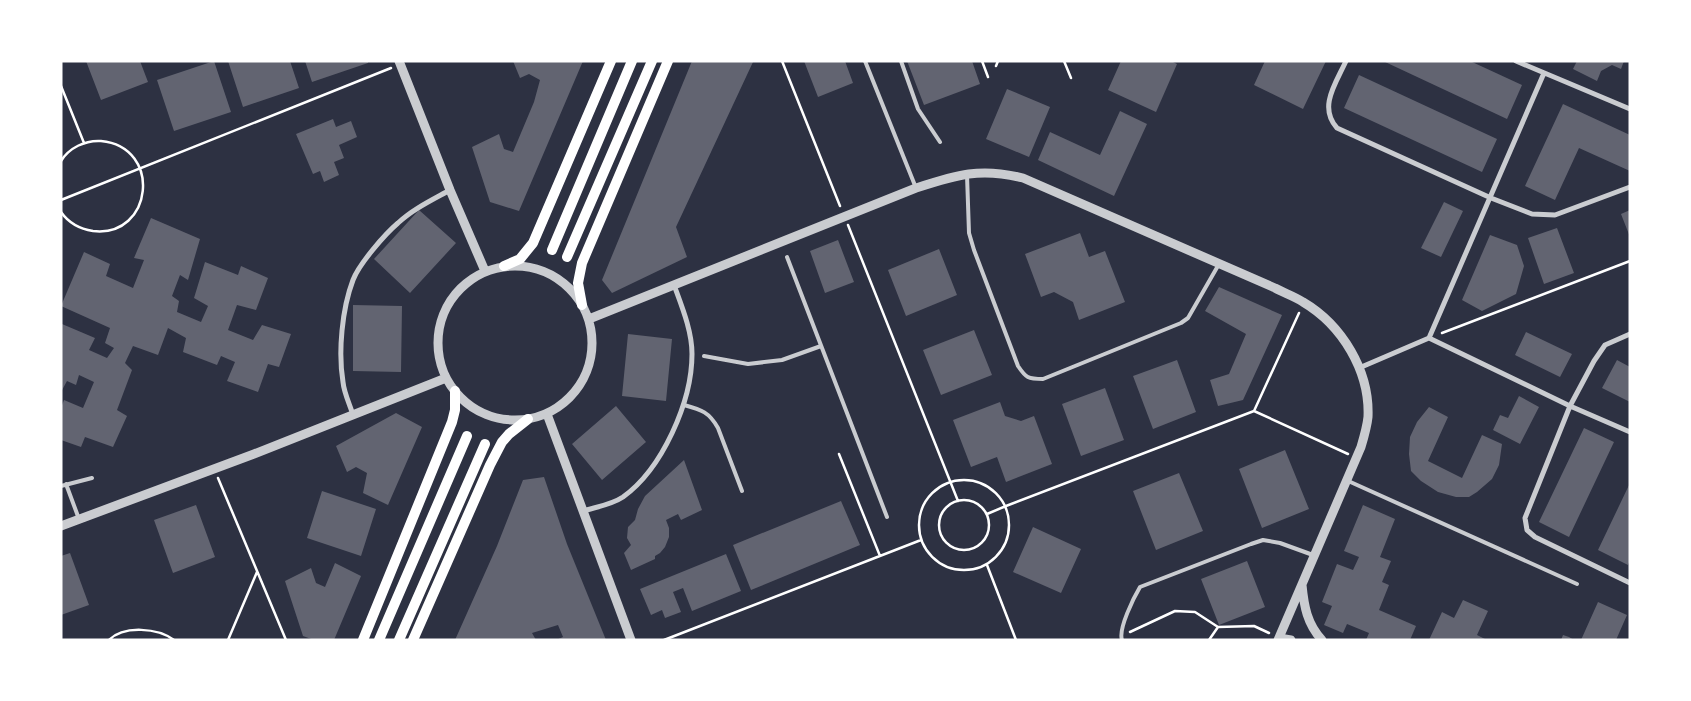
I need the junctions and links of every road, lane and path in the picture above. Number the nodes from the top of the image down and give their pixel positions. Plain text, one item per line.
1 (611, 61) edge
2 (632, 61) edge
3 (652, 61) edge
4 (668, 61) edge
5 (782, 61) edge
6 (865, 61) edge
7 (901, 61) edge
8 (982, 61) edge
9 (998, 61) edge
10 (1064, 61) edge
11 (1346, 61) edge
12 (1516, 61) edge
13 (400, 63) edge
14 (996, 66) dead end
15 (1544, 73) junction
16 (988, 78) dead end
17 (1071, 78) dead end
18 (61, 86) edge
19 (1630, 109) edge
20 (940, 142) dead end
21 (84, 143) junction
22 (61, 161) edge
23 (140, 168) junction
24 (967, 174) junction
25 (1630, 187) edge
26 (916, 188) junction
27 (450, 190) junction
28 (1491, 198) junction
29 (61, 200) edge
30 (61, 212) edge
31 (844, 216) junction
32 (552, 250) dead end
33 (567, 256) dead end
34 (787, 257) dead end
35 (1630, 261) edge
36 (1219, 264) junction
37 (504, 266) junction
38 (485, 271) junction
39 (674, 284) junction
40 (1303, 302) junction
41 (582, 305) junction
42 (588, 319) junction
43 (1630, 334) edge
44 (1429, 338) junction
45 (821, 346) junction
46 (704, 356) dead end
47 (1359, 368) junction
48 (446, 378) junction
49 (455, 391) junction
50 (684, 405) junction
51 (1570, 406) junction
52 (1254, 411) junction
53 (547, 414) junction
54 (353, 415) junction
55 (528, 419) junction
56 (1630, 432) edge
57 (467, 436) dead end
58 (485, 444) dead end
59 (839, 454) dead end
60 (1356, 458) junction
61 (214, 469) junction
62 (92, 478) dead end
63 (1346, 480) junction
64 (950, 482) junction
65 (64, 485) edge
66 (742, 491) dead end
67 (958, 501) junction
68 (1006, 506) junction
69 (583, 511) junction
70 (987, 514) junction
71 (887, 517) dead end
72 (78, 519) junction
73 (61, 526) edge
74 (921, 540) junction
75 (1313, 555) junction
76 (880, 556) junction
77 (987, 565) junction
78 (257, 572) junction
79 (1630, 583) edge
80 (1302, 584) junction
81 (1577, 584) dead end
82 (1218, 627) junction
83 (1121, 638) edge
84 (1280, 639) edge
85 (109, 640) edge
86 (174, 640) edge
87 (228, 640) edge
88 (286, 640) edge
89 (363, 640) edge
90 (379, 640) edge
91 (399, 640) edge
92 (413, 640) edge
93 (631, 640) edge
94 (664, 640) edge
95 (1016, 640) edge
96 (1209, 640) edge
97 (1291, 640) edge
98 (1322, 640) edge

1 - 37 main road
2 - 32 main road
3 - 33 main road
4 - 41 main road
5 - 31 path
6 - 26 lane
7 - 20 lane
8 - 16 path
9 - 14 path
10 - 17 path
11 - 28 street
12 - 15 street
13 - 23 path
13 - 27 street
15 - 19 street
15 - 28 street
18 - 21 path
21 - 22 path
21 - 23 path
23 - 29 path
23 - 30 path
24 - 26 street
24 - 36 street
24 - 36 lane
25 - 28 street
26 - 31 street
27 - 38 street
27 - 54 street
28 - 44 street
31 - 39 street
31 - 64 path
34 - 45 lane
35 - 44 path
36 - 40 street
37 - 38 street
37 - 41 street
38 - 48 street
39 - 42 street
39 - 50 street
40 - 47 street
40 - 52 path
41 - 42 street
42 - 53 street
43 - 51 street
44 - 47 street
44 - 51 street
45 - 46 lane
45 - 71 lane
47 - 60 street
48 - 49 street
48 - 54 street
49 - 55 street
49 - 89 main road
50 - 66 lane
50 - 69 street
51 - 56 street
51 - 79 street
52 - 60 path
52 - 68 path
53 - 55 street
53 - 69 street
54 - 61 street
55 - 92 main road
57 - 90 main road
58 - 91 main road
59 - 76 path
60 - 63 street
61 - 72 street
61 - 78 path
62 - 65 lane
63 - 75 street
63 - 81 lane
64 - 67 path
64 - 68 path
64 - 74 path
65 - 72 lane
67 - 70 path
67 - 70 path
68 - 70 path
68 - 77 path
69 - 93 street
72 - 73 street
74 - 76 path
74 - 77 path
75 - 80 street
75 - 83 lane
76 - 94 path
77 - 95 path
78 - 87 path
78 - 88 path
80 - 84 street
80 - 98 street
82 - 83 path
82 - 84 path
82 - 96 path
84 - 97 street
85 - 86 path

